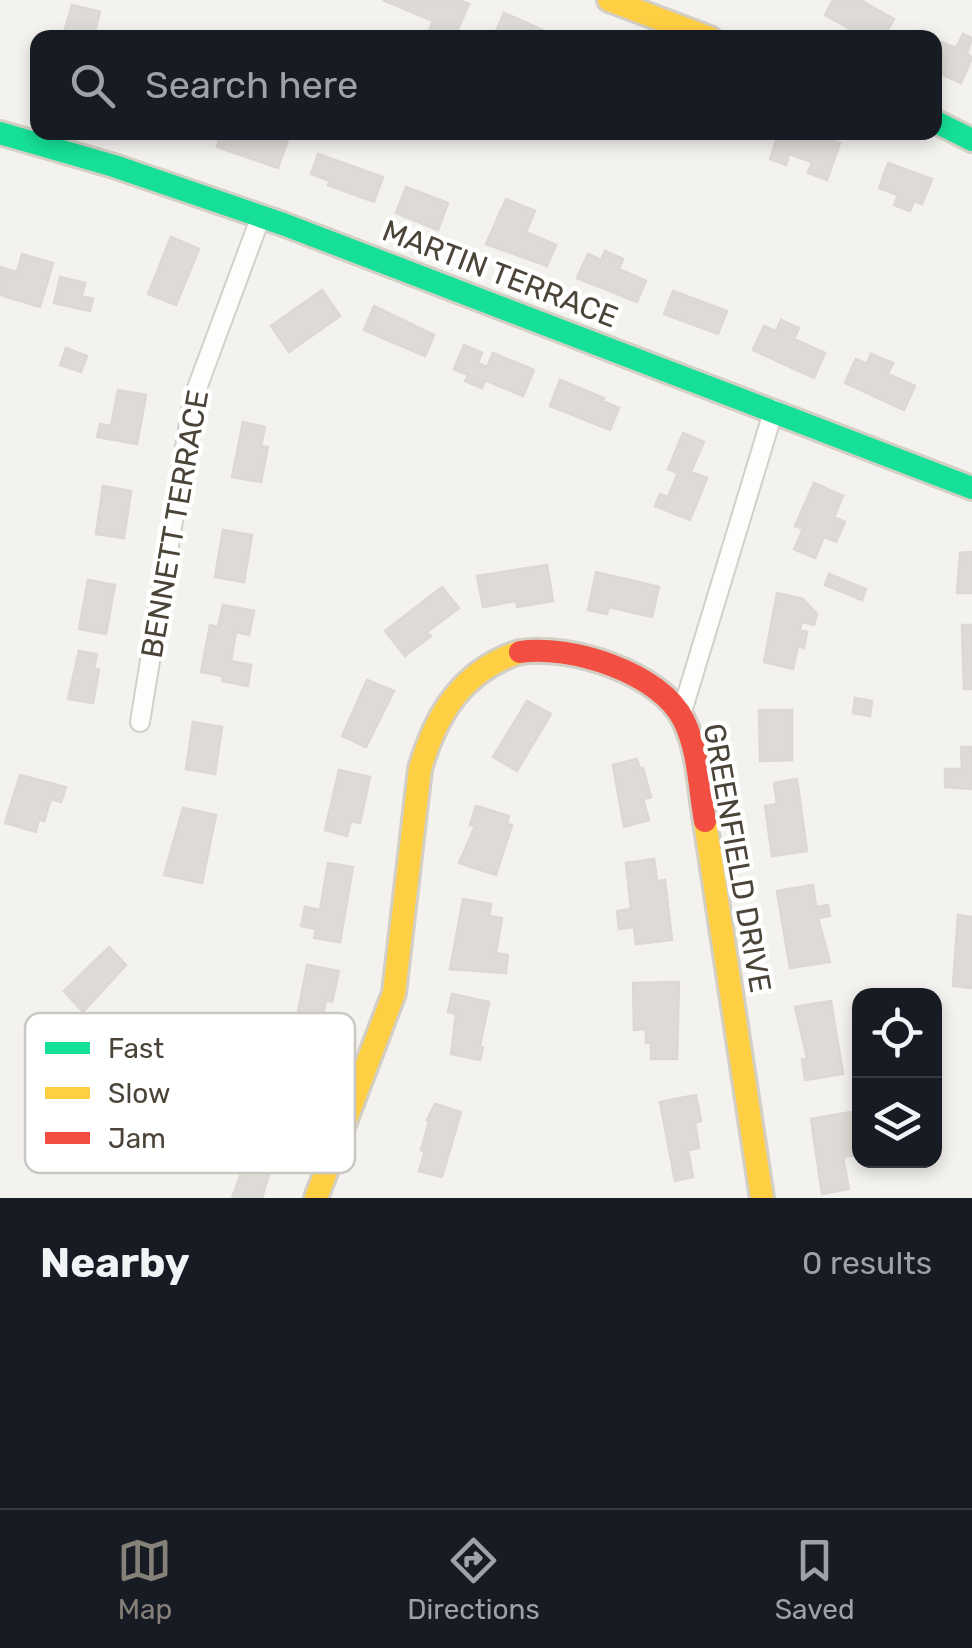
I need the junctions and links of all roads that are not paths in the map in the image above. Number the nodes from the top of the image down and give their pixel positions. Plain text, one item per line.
1 (609, 0) edge
2 (689, 30) edge
3 (942, 124) edge
4 (0, 134) edge
5 (972, 140) edge
6 (261, 216) junction
7 (774, 409) junction
8 (972, 488) edge
9 (681, 715) junction
10 (140, 722) dead end
11 (355, 1096) edge
12 (326, 1173) edge
13 (316, 1198) edge
14 (762, 1198) edge

1 - 2 street
3 - 5 street
4 - 6 street, MARTIN TERRACE
6 - 7 street, MARTIN TERRACE
6 - 10 street, BENNETT TERRACE
7 - 8 street, MARTIN TERRACE
7 - 9 street
9 - 11 street, GREENFIELD DRIVE
9 - 14 street, GREENFIELD DRIVE
12 - 13 street, GREENFIELD DRIVE

